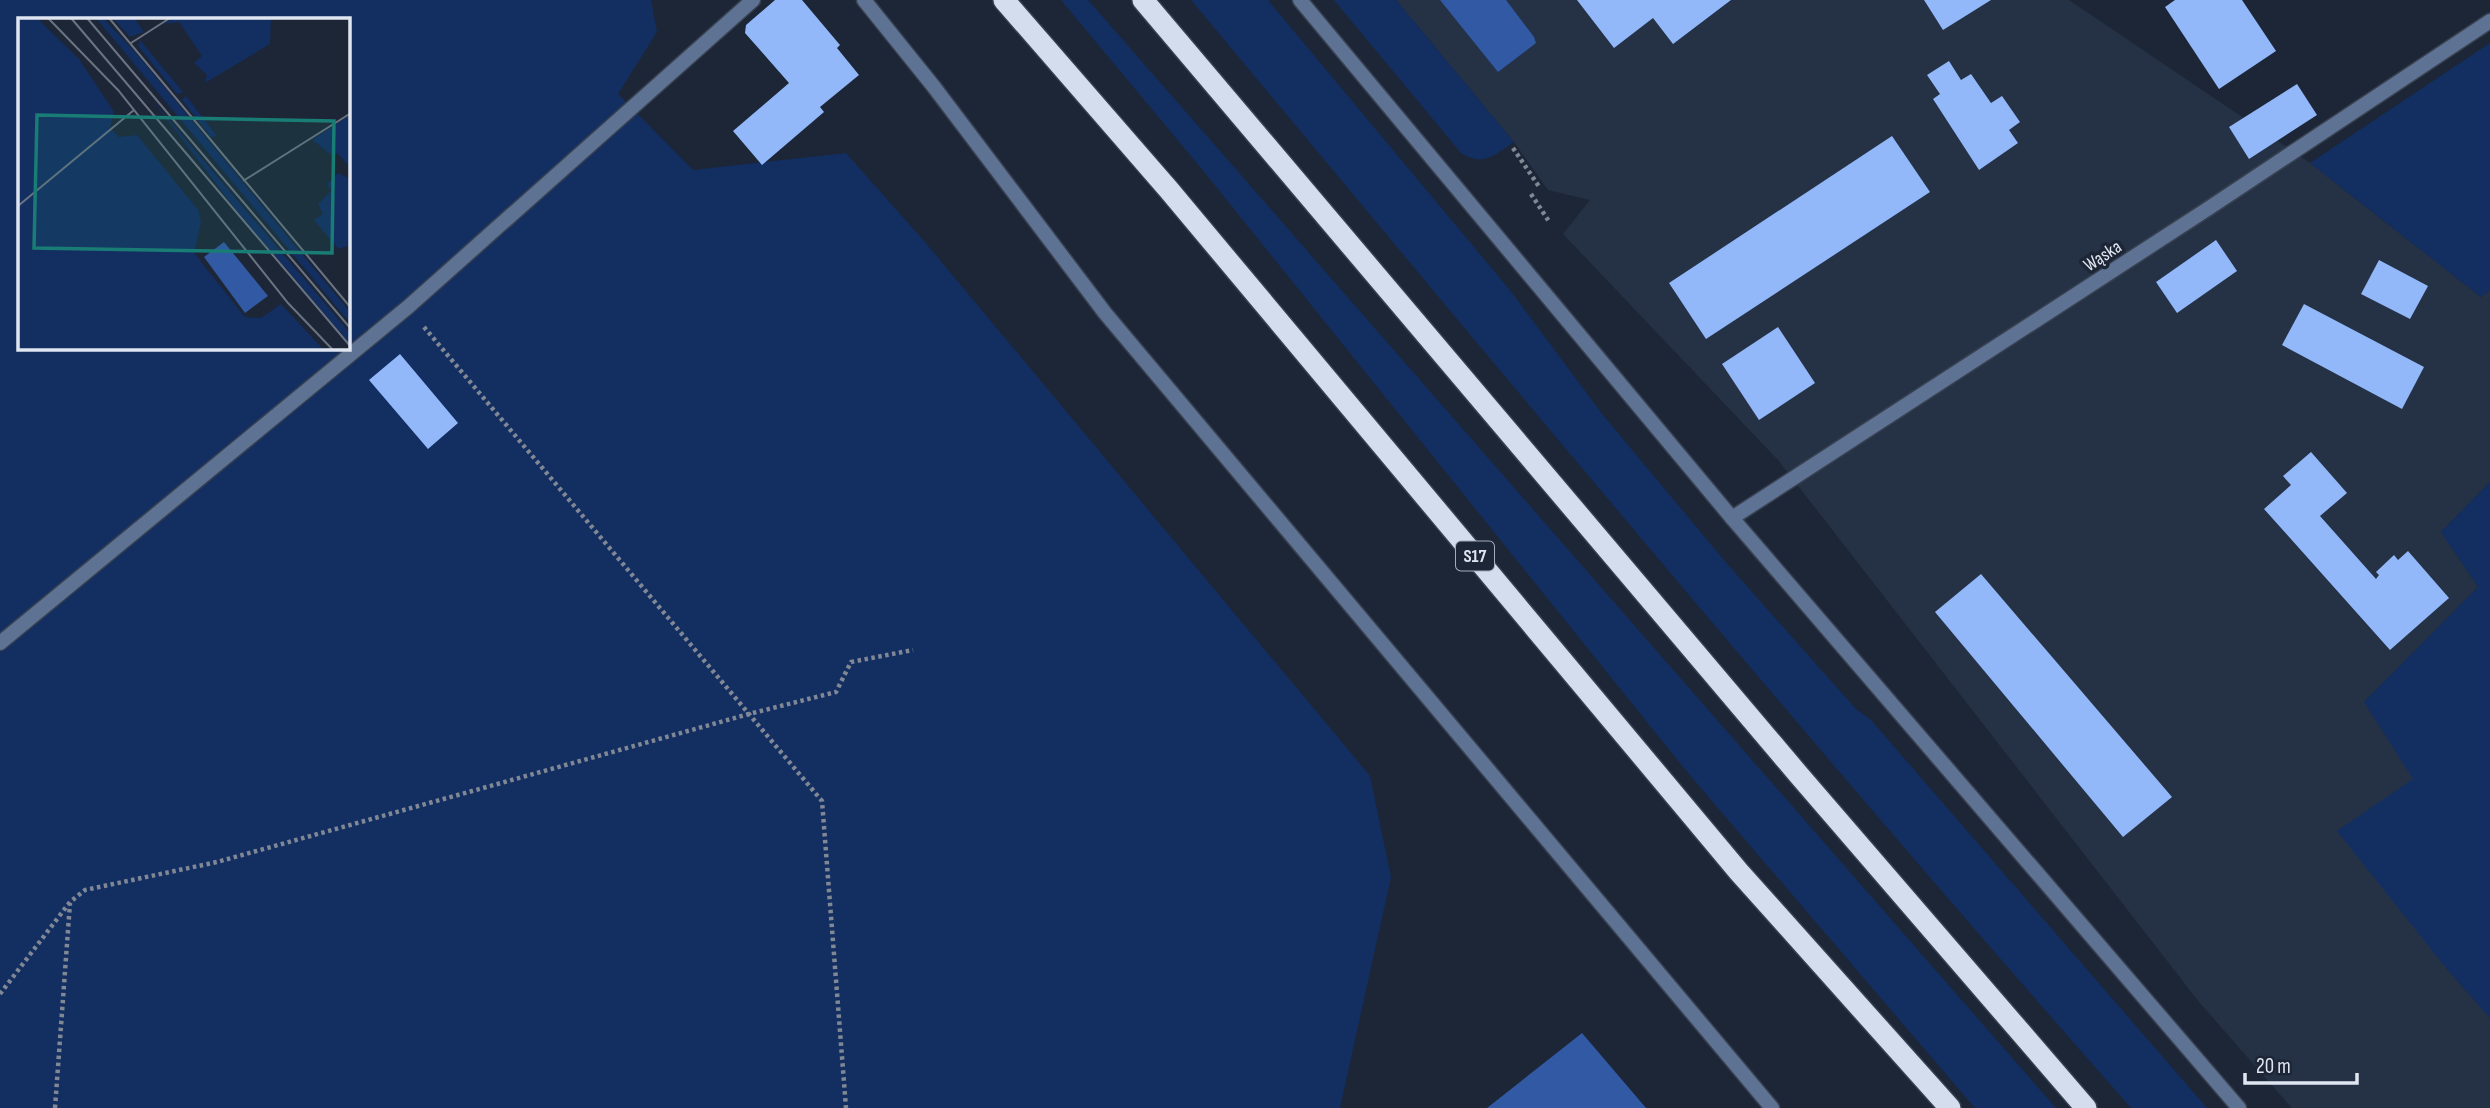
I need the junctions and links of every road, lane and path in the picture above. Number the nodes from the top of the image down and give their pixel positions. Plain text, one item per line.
1 (753, 0) edge
2 (864, 0) edge
3 (1004, 0) edge
4 (1143, 0) edge
5 (1300, 0) edge
6 (2490, 21) edge
7 (1513, 148) dead end
8 (1540, 188) dead end
9 (1531, 194) dead end
10 (1550, 223) dead end
11 (408, 307) junction
12 (1732, 518) junction
13 (0, 643) edge
14 (913, 650) dead end
15 (749, 714) junction
16 (70, 902) junction
17 (0, 994) edge
18 (55, 1108) edge
19 (846, 1108) edge
20 (1772, 1108) edge
21 (1950, 1108) edge
22 (2086, 1108) edge
23 (2239, 1108) edge

1 - 11 street
2 - 20 street
3 - 21 highway, S17
4 - 22 highway
5 - 12 street
6 - 12 street, Wąska
7 - 8 path
9 - 10 path
11 - 13 street
11 - 15 path
12 - 23 street
14 - 15 path
15 - 16 path
15 - 19 path
16 - 17 path
16 - 18 path

